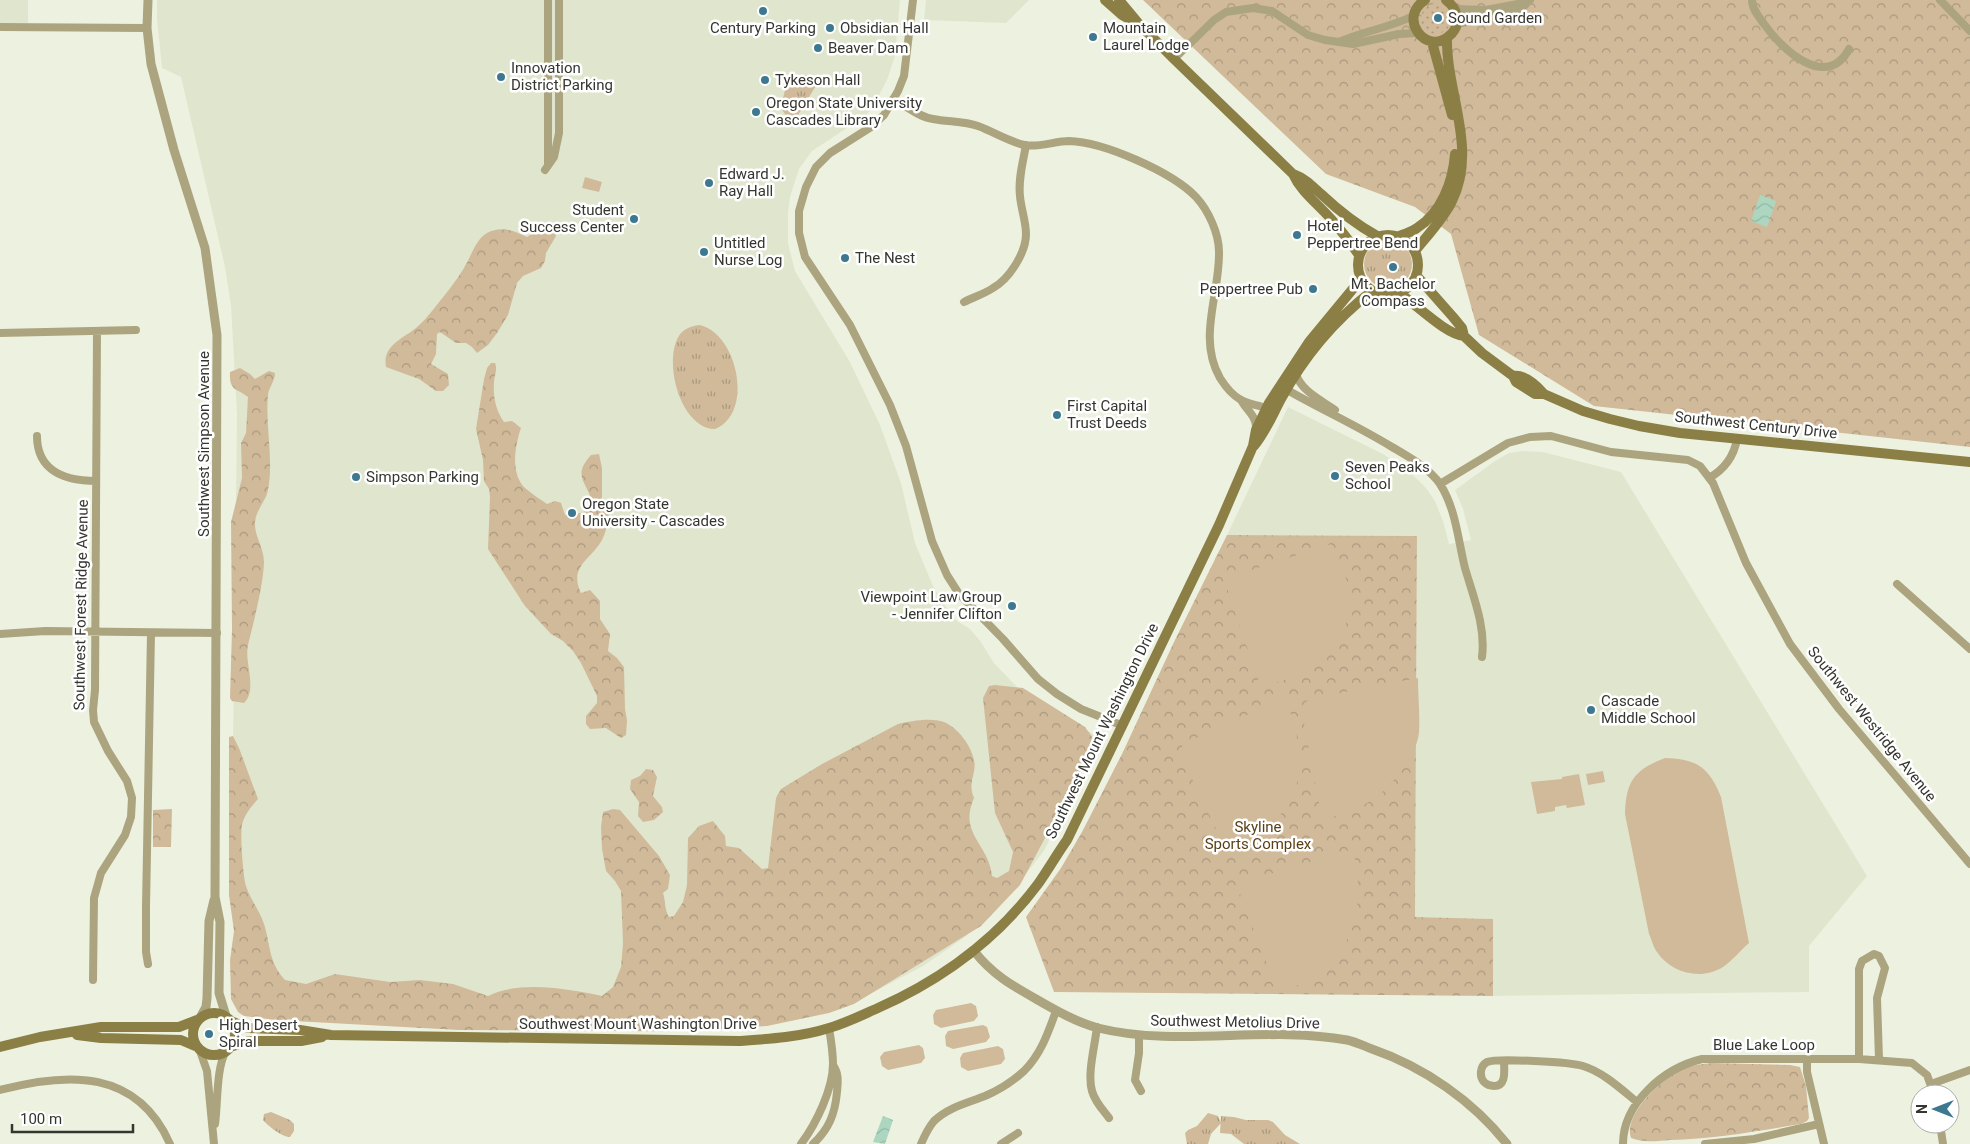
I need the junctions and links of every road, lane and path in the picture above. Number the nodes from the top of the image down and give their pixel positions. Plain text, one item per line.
1 (148, 0) edge
2 (548, 0) edge
3 (559, 0) edge
4 (1105, 0) edge
5 (1119, 0) edge
6 (1446, 0) edge
7 (1752, 0) edge
8 (1940, 0) edge
9 (914, 1) edge
10 (1423, 1) edge
11 (1529, 1) edge
12 (1455, 9) junction
13 (1413, 16) junction
14 (1139, 24) junction
15 (1457, 24) junction
16 (0, 27) edge
17 (147, 28) junction
18 (1970, 31) edge
19 (1418, 33) junction
20 (1447, 38) junction
21 (1339, 42) junction
22 (1432, 42) junction
23 (1849, 50) dead end
24 (1174, 59) junction
25 (893, 99) junction
26 (1026, 145) junction
27 (1293, 174) junction
28 (1377, 236) junction
29 (1399, 236) junction
30 (1415, 251) junction
31 (1359, 255) junction
32 (1416, 275) junction
33 (1361, 279) junction
34 (1372, 291) junction
35 (1399, 293) junction
36 (964, 302) dead end
37 (97, 330) junction
38 (136, 330) dead end
39 (0, 333) edge
40 (1464, 336) junction
41 (1296, 374) junction
42 (1283, 388) junction
43 (1242, 400) junction
44 (1266, 408) junction
45 (1359, 427) junction
46 (1256, 430) junction
47 (37, 436) dead end
48 (1737, 439) junction
49 (1253, 446) junction
50 (1970, 462) edge
51 (1710, 478) junction
52 (96, 480) junction
53 (1440, 484) junction
54 (1897, 584) dead end
55 (95, 632) junction
56 (150, 633) junction
57 (217, 633) junction
58 (0, 634) edge
59 (1970, 650) edge
60 (1482, 657) dead end
61 (1121, 725) junction
62 (1970, 864) edge
63 (215, 897) junction
64 (974, 951) junction
65 (148, 964) dead end
66 (93, 980) dead end
67 (1056, 1011) junction
68 (199, 1018) junction
69 (229, 1019) junction
70 (829, 1028) junction
71 (1097, 1028) junction
72 (69, 1034) junction
73 (1140, 1034) junction
74 (331, 1035) junction
75 (0, 1047) edge
76 (198, 1048) junction
77 (228, 1049) junction
78 (1807, 1059) junction
79 (1859, 1059) junction
80 (1879, 1059) junction
81 (1504, 1061) dead end
82 (834, 1065) junction
83 (1970, 1070) edge
84 (1931, 1084) joint
85 (0, 1090) edge
86 (1141, 1091) dead end
87 (1636, 1102) junction
88 (1109, 1118) dead end
89 (1819, 1124) junction
90 (1018, 1133) dead end
91 (214, 1140) edge
92 (170, 1144) edge
93 (801, 1144) edge
94 (813, 1144) edge
95 (921, 1144) edge
96 (1001, 1144) edge
97 (1507, 1144) edge
98 (1623, 1144) edge
99 (1705, 1144) edge
100 (1824, 1144) edge

1 - 17 street, Southwest Simpson Avenue
2 - 3 street
4 - 14 main road
5 - 14 main road
6 - 12 main road
7 - 23 street
8 - 18 street
9 - 25 street
10 - 13 main road
11 - 12 street
11 - 15 street
12 - 15 main road
13 - 19 main road
13 - 21 street
14 - 24 main road
15 - 20 main road
16 - 17 street
17 - 57 street, Southwest Simpson Avenue
19 - 21 street
19 - 22 main road
20 - 22 main road
20 - 30 main road
21 - 24 street
22 - 29 main road
24 - 27 main road
25 - 26 street
25 - 61 street
26 - 36 street
26 - 43 street
27 - 28 main road
27 - 31 main road
28 - 29 main road
28 - 31 main road
29 - 30 main road
30 - 32 main road
31 - 33 main road
32 - 35 main road
32 - 40 main road, Southwest Century Drive
33 - 34 main road
33 - 42 main road, Southwest Mount Washington Drive
34 - 35 main road
34 - 41 main road, Southwest Mount Washington Drive
35 - 40 main road, Southwest Century Drive
37 - 38 street
37 - 39 street
37 - 52 street, Southwest Forest Ridge Avenue
40 - 48 main road, Southwest Century Drive
41 - 42 main road, Southwest Mount Washington Drive
41 - 45 street
42 - 44 main road, Southwest Mount Washington Drive
42 - 45 street
42 - 49 main road, Southwest Mount Washington Drive
43 - 44 street
43 - 46 street
44 - 46 main road, Southwest Mount Washington Drive
45 - 53 street
46 - 49 main road, Southwest Mount Washington Drive
47 - 52 street
48 - 50 main road, Southwest Century Drive
48 - 51 street
49 - 61 main road, Southwest Mount Washington Drive
51 - 53 street, Southwest Westridge Avenue
51 - 62 street, Southwest Westridge Avenue
52 - 55 street, Southwest Forest Ridge Avenue
53 - 60 street
54 - 59 street
55 - 56 street
55 - 58 street
55 - 66 street, Southwest Forest Ridge Avenue
56 - 57 street
56 - 65 street
57 - 63 street, Southwest Simpson Avenue
61 - 64 main road, Southwest Mount Washington Drive
63 - 68 street, Southwest Simpson Avenue
63 - 69 street, Southwest Simpson Avenue
64 - 67 street, Southwest Metolius Drive
64 - 70 main road, Southwest Mount Washington Drive
67 - 71 street, Southwest Metolius Drive
67 - 95 street
68 - 69 main road
68 - 72 main road
68 - 76 main road
69 - 74 main road, Southwest Mount Washington Drive
69 - 77 main road
70 - 74 main road, Southwest Mount Washington Drive
70 - 82 street
71 - 73 street, Southwest Metolius Drive
71 - 88 street
72 - 75 main road
72 - 76 main road
73 - 86 street, Southwest Metolius Drive
73 - 97 street, Southwest Metolius Drive
74 - 77 main road, Southwest Mount Washington Drive
76 - 77 main road
76 - 91 street
77 - 91 street
78 - 79 street, Blue Lake Loop
78 - 87 street, Blue Lake Loop
78 - 89 street
79 - 80 street, Blue Lake Loop
79 - 80 street
80 - 84 street, Blue Lake Loop
81 - 87 street
82 - 93 street
82 - 94 street
83 - 84 street
85 - 92 street
87 - 98 street, Blue Lake Loop
89 - 99 street
89 - 100 street
90 - 96 street

